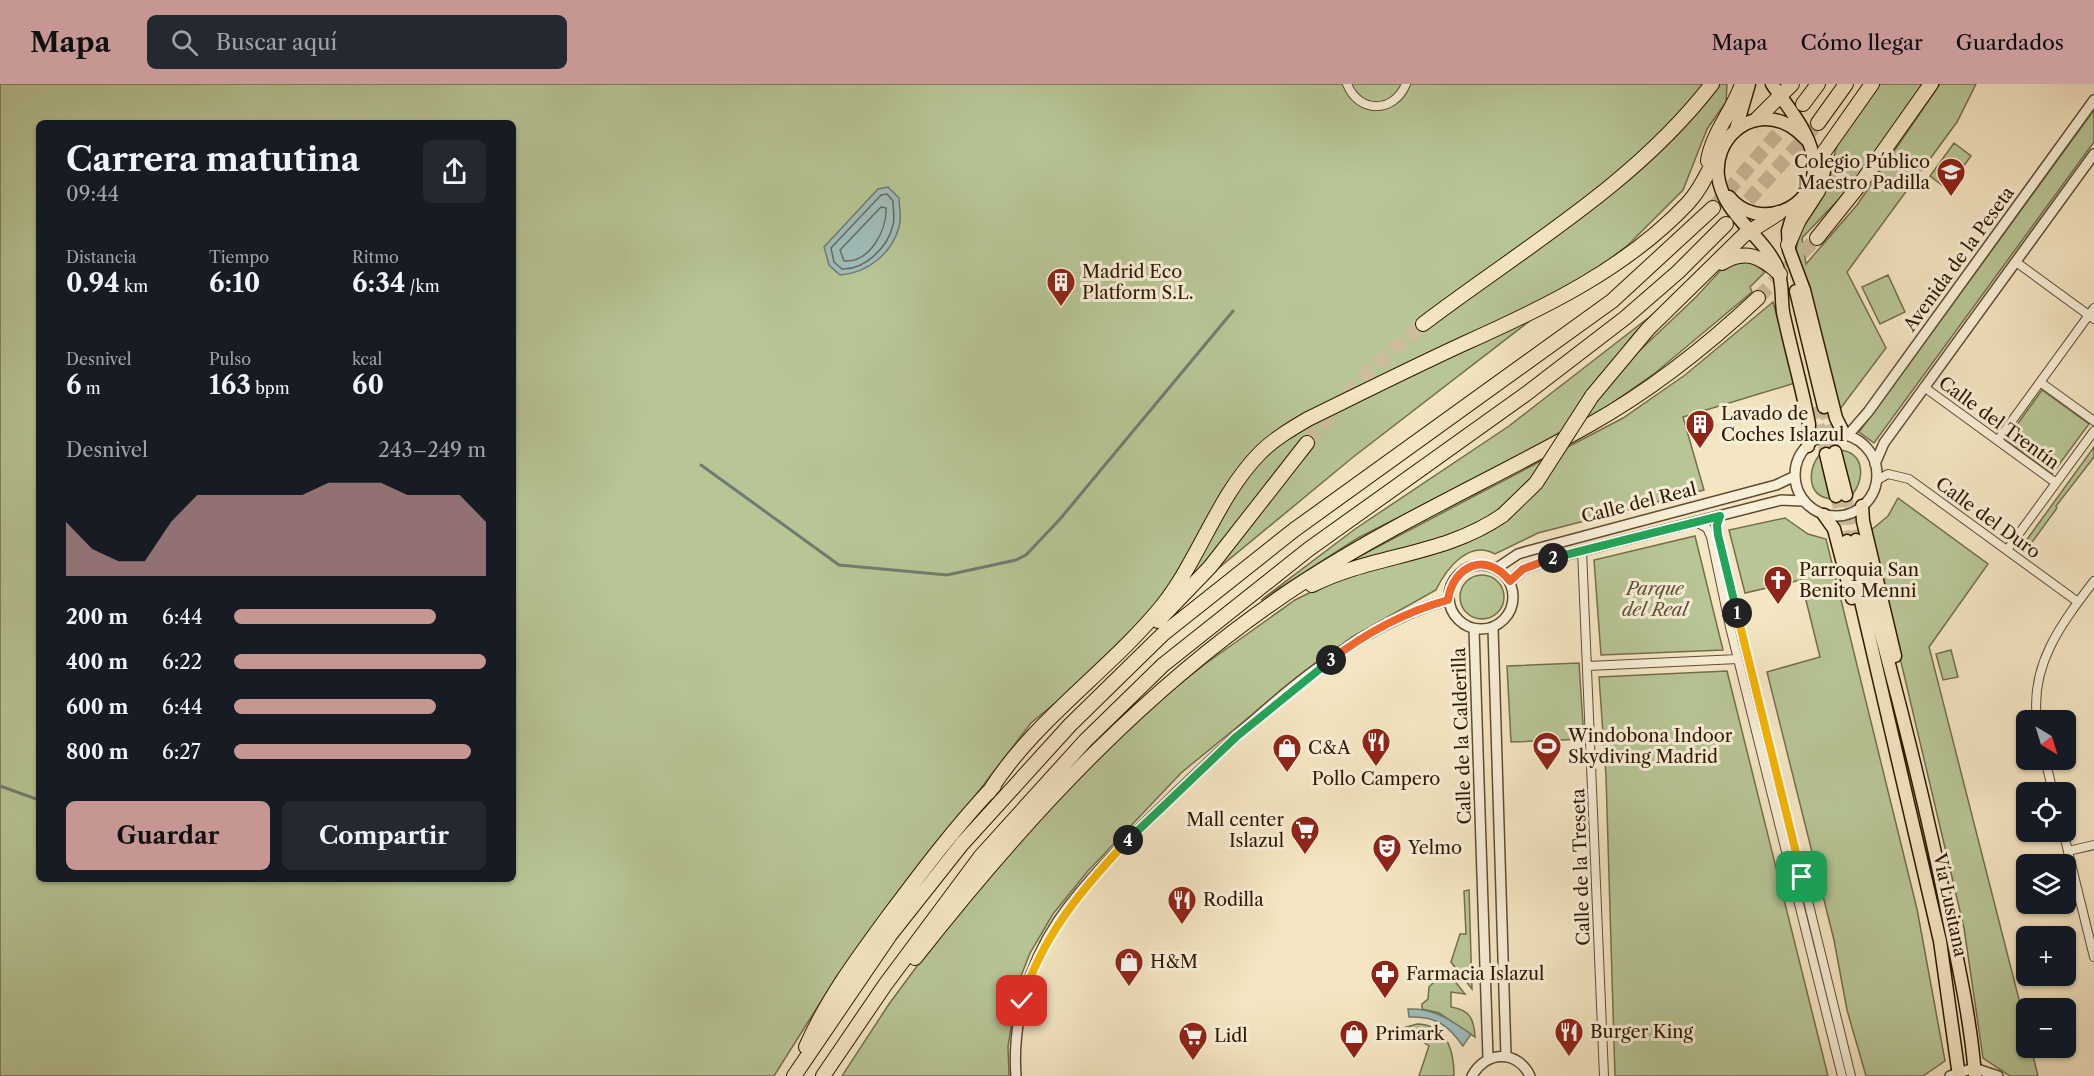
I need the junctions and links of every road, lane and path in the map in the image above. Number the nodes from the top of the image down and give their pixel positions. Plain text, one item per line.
1 (1347, 84) edge
2 (1406, 84) edge
3 (1713, 84) edge
4 (1742, 84) edge
5 (1749, 84) edge
6 (1772, 84) edge
7 (1792, 84) edge
8 (1818, 84) edge
9 (1846, 84) edge
10 (1872, 84) edge
11 (1931, 84) edge
12 (1781, 96) junction
13 (2094, 100) edge
14 (1803, 104) tunnel mouth
15 (1757, 119) junction
16 (1818, 123) tunnel mouth
17 (1736, 129) junction
18 (1832, 140) junction
19 (1808, 141) junction
20 (1723, 144) junction
21 (2094, 154) edge
22 (1706, 175) junction
23 (1812, 182) junction
24 (1724, 191) junction
25 (1796, 204) junction
26 (1713, 208) tunnel mouth
27 (1779, 213) junction
28 (1726, 224) tunnel mouth
29 (1750, 231) junction
30 (1817, 238) tunnel mouth
31 (1789, 247) junction
32 (2016, 262) junction
33 (1780, 274) junction
34 (1696, 282) junction
35 (1758, 298) tunnel mouth
36 (2092, 314) edge
37 (1423, 324) tunnel mouth
38 (2040, 382) junction
39 (1924, 387) junction
40 (2094, 421) edge
41 (2094, 431) edge
42 (1846, 434) junction
43 (1998, 440) junction
44 (1307, 443) tunnel mouth
45 (1808, 446) junction
46 (1830, 453) tunnel mouth
47 (1875, 464) junction
48 (1793, 477) junction
49 (1877, 480) junction
50 (2056, 483) junction
51 (1841, 495) tunnel mouth
52 (1802, 501) junction
53 (1862, 507) junction
54 (1824, 515) junction
55 (1720, 516) junction
56 (1696, 522) junction
57 (1582, 550) junction
58 (2007, 550) junction
59 (1497, 568) junction
60 (1510, 581) junction
61 (2094, 581) edge
62 (1448, 600) junction
63 (2078, 602) junction
64 (1492, 627) junction
65 (1474, 629) junction
66 (1738, 658) junction
67 (1190, 665) junction
68 (1588, 666) junction
69 (2037, 710) edge
70 (1896, 748) junction
71 (1915, 764) junction
72 (989, 792) junction
73 (2066, 842) edge
74 (2094, 844) edge
75 (2068, 851) junction
76 (2094, 957) edge
77 (1506, 1056) junction
78 (1488, 1058) junction
79 (1974, 1072) edge
80 (1956, 1074) edge
81 (794, 1076) edge
82 (823, 1076) edge
83 (829, 1076) edge
84 (1016, 1076) edge
85 (1472, 1076) edge
86 (1530, 1076) edge
87 (1604, 1076) edge
88 (1842, 1076) edge
89 (1851, 1076) edge
90 (1998, 1076) edge

1 - 2 street
3 - 37 highway
4 - 22 highway
5 - 17 main road
6 - 12 main road
7 - 12 highway
8 - 14 highway
9 - 16 highway
10 - 18 highway
11 - 30 highway
12 - 15 highway
12 - 19 main road
13 - 42 street, Avenida de la Peseta
15 - 17 main road
15 - 19 main road
17 - 20 main road
18 - 23 highway
18 - 31 highway
19 - 23 main road
20 - 22 highway
20 - 24 main road
21 - 32 street
22 - 72 highway
23 - 25 main road
24 - 27 main road
24 - 29 main road
25 - 27 main road
25 - 31 main road
26 - 81 highway
27 - 29 highway
28 - 82 highway
29 - 33 main road
29 - 34 highway
31 - 33 main road
31 - 42 main road
32 - 36 street
32 - 39 street
33 - 34 highway
33 - 45 main road
34 - 67 highway, bridge
35 - 67 highway
36 - 38 street
38 - 40 street
38 - 43 street
39 - 43 street, Calle del Trentín
39 - 47 street
41 - 50 street
42 - 45 street
42 - 47 street
43 - 50 street, Calle del Trentín
44 - 72 highway
45 - 48 street
46 - 51 main road
47 - 49 street
48 - 52 street
48 - 59 street, Calle del Real
49 - 53 street
49 - 58 street, Calle del Duro
50 - 58 street
52 - 54 street
52 - 55 street, Calle del Real
53 - 54 street
53 - 71 main road
54 - 70 main road
55 - 56 street, Calle del Real
55 - 89 street
56 - 57 street, Calle del Real
56 - 66 street
57 - 60 street, Calle del Real
57 - 68 street, Calle de la Treseta
58 - 63 street, Calle del Duro
59 - 60 street
59 - 62 street
60 - 64 street
61 - 63 street
62 - 65 street
62 - 84 street
63 - 69 street
64 - 65 street
64 - 77 street, Calle de la Calderilla
65 - 78 street, Calle de la Calderilla
66 - 68 street
66 - 88 street
67 - 83 highway
68 - 87 street, Calle de la Treseta
70 - 71 main road
70 - 80 main road, Vía Lusitana
71 - 79 main road, Vía Lusitana
72 - 81 highway
73 - 75 street
74 - 75 street
75 - 76 street
77 - 78 street
77 - 86 street
78 - 85 street
79 - 80 street
79 - 90 street

